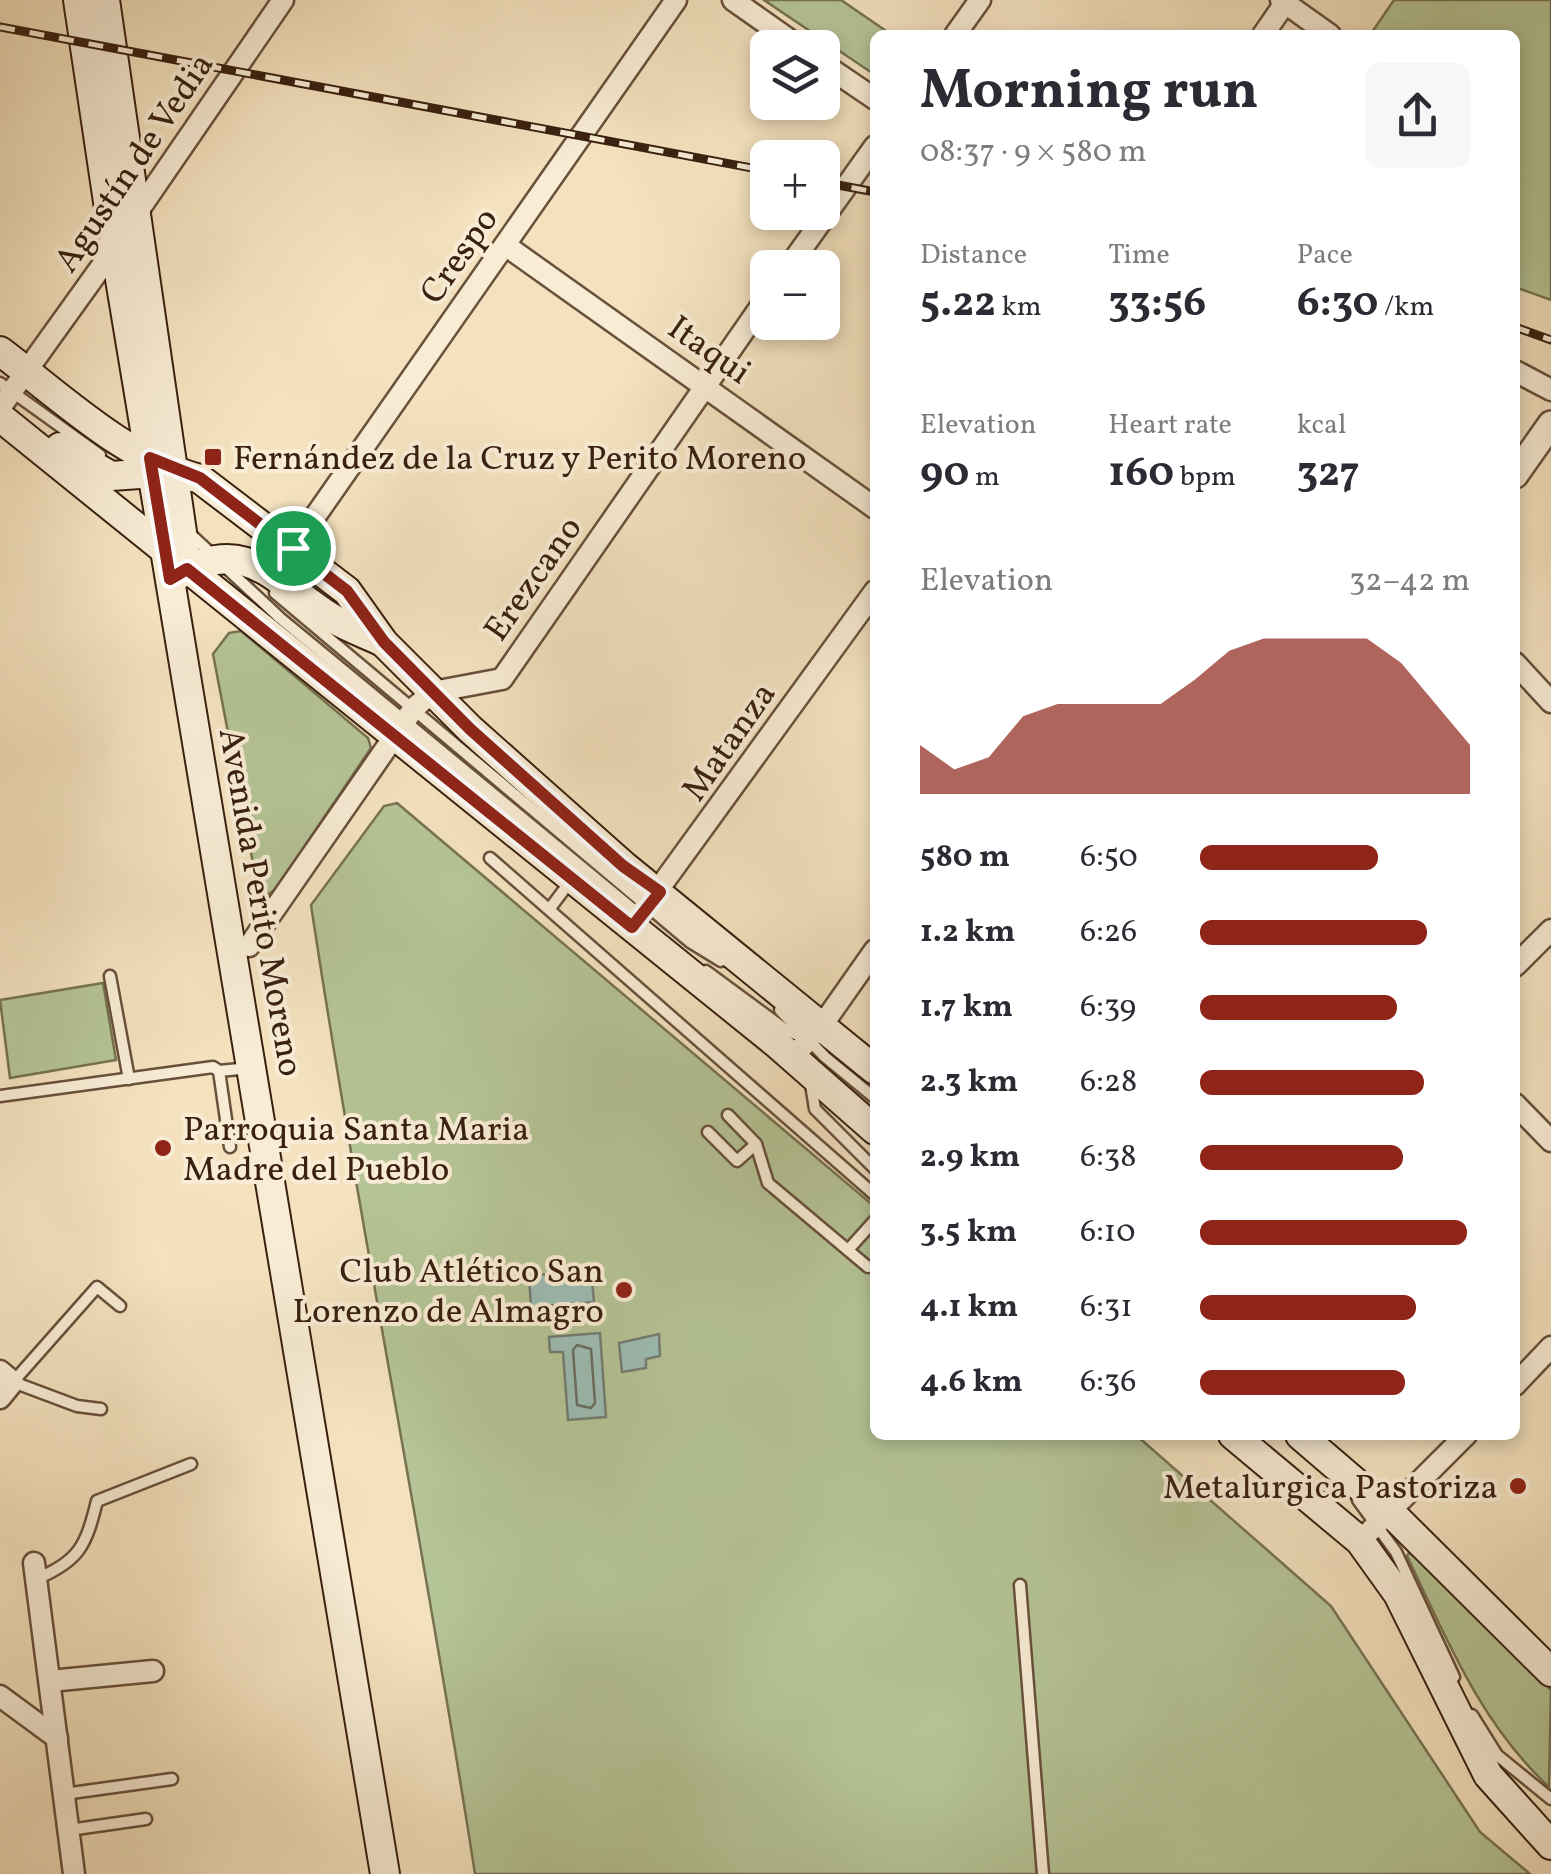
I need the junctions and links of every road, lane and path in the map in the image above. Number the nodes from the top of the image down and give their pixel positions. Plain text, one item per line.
1 (78, 0) edge
2 (105, 0) edge
3 (283, 0) edge
4 (676, 0) edge
5 (733, 0) edge
6 (980, 0) edge
7 (1284, 1) edge
8 (776, 30) edge
9 (959, 30) edge
10 (1266, 30) edge
11 (1323, 30) edge
12 (840, 75) edge
13 (870, 96) edge
14 (870, 153) edge
15 (136, 214) junction
16 (505, 245) junction
17 (115, 248) junction
18 (801, 250) edge
19 (750, 321) edge
20 (0, 352) edge
21 (1520, 374) edge
22 (704, 385) junction
23 (1551, 390) edge
24 (7, 399) edge
25 (1551, 424) edge
26 (1520, 468) edge
27 (152, 470) junction
28 (158, 502) junction
29 (870, 504) edge
30 (180, 524) junction
31 (293, 548) junction
32 (218, 561) junction
33 (174, 566) junction
34 (870, 598) edge
35 (384, 642) junction
36 (1520, 668) edge
37 (1551, 702) edge
38 (411, 714) junction
39 (490, 858) dead end
40 (573, 879) junction
41 (550, 907) junction
42 (645, 911) junction
43 (1551, 930) edge
44 (249, 946) junction
45 (714, 956) junction
46 (870, 957) edge
47 (1520, 961) edge
48 (110, 976) dead end
49 (809, 1048) junction
50 (252, 1068) junction
51 (870, 1068) edge
52 (219, 1072) junction
53 (129, 1079) junction
54 (1, 1093) edge
55 (870, 1094) edge
56 (815, 1109) junction
57 (1520, 1109) edge
58 (728, 1116) dead end
59 (870, 1124) edge
60 (798, 1127) junction
61 (708, 1132) dead end
62 (1551, 1141) edge
63 (756, 1144) junction
64 (230, 1147) dead end
65 (870, 1164) edge
66 (870, 1191) edge
67 (870, 1226) edge
68 (848, 1250) junction
69 (868, 1267) dead end
70 (120, 1306) dead end
71 (1551, 1347) edge
72 (1520, 1379) edge
73 (4, 1384) edge
74 (101, 1409) dead end
75 (1241, 1440) edge
76 (1260, 1440) edge
77 (1287, 1440) edge
78 (1304, 1440) edge
79 (1461, 1440) edge
80 (190, 1464) dead end
81 (1356, 1498) junction
82 (1376, 1528) junction
83 (35, 1571) joint
84 (1020, 1585) dead end
85 (153, 1671) dead end
86 (1551, 1672) edge
87 (50, 1681) junction
88 (0, 1696) edge
89 (57, 1738) junction
90 (172, 1780) dead end
91 (64, 1794) junction
92 (1551, 1799) edge
93 (146, 1819) dead end
94 (68, 1830) junction
95 (1551, 1845) edge
96 (74, 1874) edge
97 (385, 1874) edge
98 (401, 1874) edge
99 (1043, 1874) edge

1 - 17 main road, Avenida Perito Moreno
2 - 15 main road, Avenida Perito Moreno
3 - 15 street, Agustín de Vedia
4 - 16 street, Crespo
5 - 8 street
6 - 9 street
7 - 10 street
7 - 11 street
12 - 13 street
14 - 18 street
15 - 17 street, Agustín de Vedia
15 - 27 main road, Avenida Perito Moreno
16 - 22 street, Itaqui
16 - 31 street, Crespo
17 - 24 street, Agustín de Vedia
17 - 27 main road, Avenida Perito Moreno
19 - 22 street, Erezcano
20 - 24 main road
21 - 23 street
22 - 29 street, Itaqui
22 - 38 street, Erezcano
24 - 27 main road
24 - 27 main road
24 - 33 main road
25 - 26 street
27 - 28 main road, Avenida Perito Moreno
27 - 30 main road, Avenida Perito Moreno
27 - 31 main road
28 - 30 lane
28 - 33 main road, Avenida Perito Moreno
30 - 32 lane
30 - 33 main road, Avenida Perito Moreno
31 - 35 main road
32 - 33 main road
32 - 35 main road
32 - 38 lane
33 - 38 main road
33 - 44 main road, Avenida Perito Moreno
33 - 50 main road, Avenida Perito Moreno
34 - 42 street, Matanza
35 - 38 main road
36 - 37 street
38 - 40 main road
38 - 42 lane
38 - 42 main road
38 - 44 street
39 - 41 lane
40 - 41 lane
40 - 42 main road
41 - 60 lane
42 - 45 lane
42 - 45 lane
42 - 49 main road
42 - 49 main road
43 - 47 street
44 - 98 main road, Avenida Perito Moreno
45 - 49 lane
46 - 49 street
48 - 53 lane
49 - 51 main road
49 - 55 lane
49 - 56 lane
49 - 59 main road
50 - 52 lane
50 - 97 main road, Avenida Perito Moreno
52 - 53 lane
52 - 64 lane
53 - 54 lane
56 - 60 lane
56 - 65 lane
57 - 62 street
58 - 63 lane
60 - 66 lane
61 - 63 lane
63 - 68 lane
67 - 68 lane
68 - 69 lane
70 - 73 lane
71 - 72 street
73 - 74 lane
75 - 82 main road
76 - 82 lane
77 - 81 lane
78 - 82 main road
79 - 82 street
80 - 83 lane
81 - 82 lane
81 - 82 lane
82 - 86 main road
82 - 92 lane
82 - 95 main road
83 - 87 street
84 - 99 lane
85 - 87 street
87 - 89 street
88 - 89 street
89 - 91 street
90 - 91 lane
91 - 94 street
93 - 94 lane
94 - 96 street

